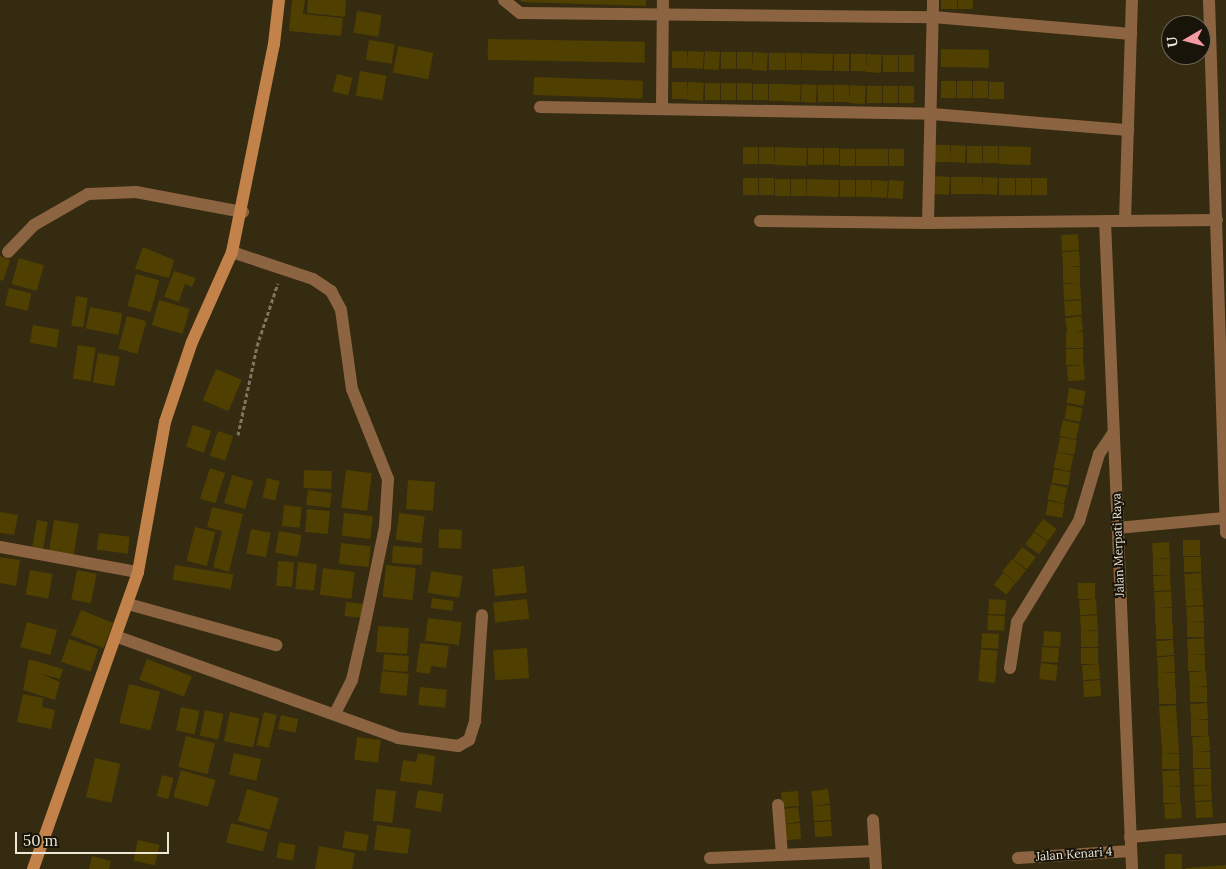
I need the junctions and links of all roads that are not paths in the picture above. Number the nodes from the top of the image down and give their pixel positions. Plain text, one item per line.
1 (279, 0) edge
2 (504, 0) edge
3 (933, 0) edge
4 (1132, 0) edge
5 (1209, 0) edge
6 (662, 6) edge
7 (933, 17) junction
8 (1131, 34) junction
9 (662, 107) junction
10 (540, 108) dead end
11 (932, 114) junction
12 (1128, 130) junction
13 (243, 212) junction
14 (1217, 220) junction
15 (760, 221) dead end
16 (1106, 221) junction
17 (1125, 221) junction
18 (928, 223) junction
19 (8, 252) dead end
20 (232, 252) junction
21 (1222, 284) edge
22 (1224, 376) edge
23 (1113, 433) junction
24 (1225, 465) edge
25 (1225, 518) junction
26 (1117, 528) junction
27 (1226, 533) edge
28 (0, 547) edge
29 (138, 572) junction
30 (128, 604) junction
31 (482, 615) dead end
32 (118, 637) junction
33 (276, 645) dead end
34 (1010, 668) dead end
35 (336, 712) junction
36 (778, 806) dead end
37 (873, 820) dead end
38 (1226, 829) edge
39 (1130, 836) junction
40 (875, 850) junction
41 (1131, 851) junction
42 (782, 855) junction
43 (710, 858) dead end
44 (1018, 858) dead end
45 (33, 869) edge
46 (876, 869) edge
47 (1132, 869) edge

1 - 13 street
2 - 6 street
3 - 7 street
4 - 8 street
5 - 14 street
6 - 7 street
6 - 9 street
7 - 8 street
7 - 11 street
8 - 12 street
9 - 10 street
9 - 11 street
11 - 12 street
11 - 18 street
12 - 17 street
13 - 19 street
13 - 20 street
14 - 17 street
14 - 21 street
15 - 18 street
16 - 17 street
16 - 18 street
16 - 23 street, Jalan Merpati Raya
20 - 29 street
20 - 35 street
21 - 22 street
22 - 24 street
23 - 26 street, Jalan Merpati Raya
23 - 34 street
24 - 25 street
25 - 26 street
25 - 27 street
26 - 39 street, Jalan Merpati Raya
28 - 29 street
29 - 30 street
30 - 32 street
30 - 33 street
31 - 35 street
32 - 35 street
32 - 45 street
36 - 42 street
37 - 40 street
38 - 39 street
39 - 41 street, Jalan Merpati Raya
40 - 42 street
40 - 46 street
41 - 44 street, Jalan Kenari 4
41 - 47 street, Jalan Merpati Raya
42 - 43 street

